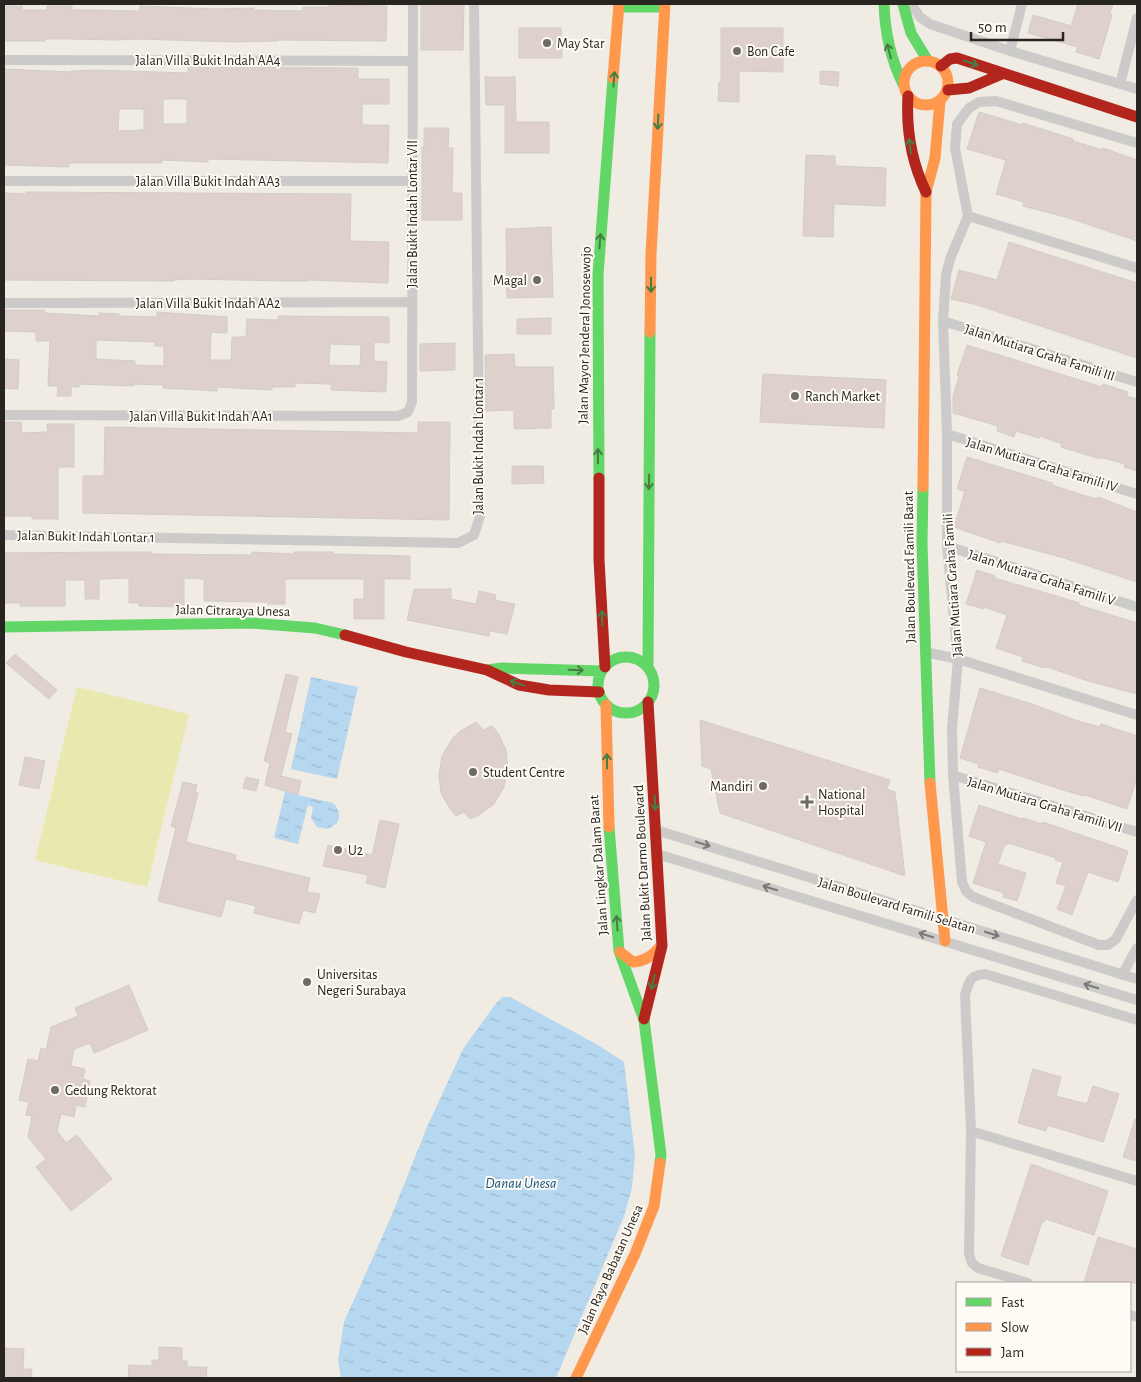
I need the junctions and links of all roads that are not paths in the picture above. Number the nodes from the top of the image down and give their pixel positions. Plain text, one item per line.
1 (413, 4) edge
2 (474, 4) edge
3 (884, 4) edge
4 (903, 4) edge
5 (911, 4) edge
6 (1022, 4) edge
7 (619, 5) edge
8 (664, 6) edge
9 (1137, 18) edge
10 (1010, 52) junction
11 (4, 60) edge
12 (928, 60) junction
13 (413, 61) junction
14 (941, 66) junction
15 (1002, 74) junction
16 (904, 84) junction
17 (1120, 84) junction
18 (1137, 89) edge
19 (948, 90) junction
20 (908, 96) junction
21 (940, 101) junction
22 (1137, 117) edge
23 (1137, 143) edge
24 (4, 181) edge
25 (412, 182) junction
26 (926, 192) junction
27 (968, 216) junction
28 (1137, 268) edge
29 (412, 302) junction
30 (4, 303) edge
31 (943, 321) junction
32 (1137, 382) edge
33 (4, 415) edge
34 (398, 416) joint
35 (947, 434) junction
36 (1137, 494) edge
37 (4, 535) edge
38 (947, 546) junction
39 (1137, 607) edge
40 (4, 627) edge
41 (925, 652) junction
42 (958, 659) junction
43 (648, 668) junction
44 (604, 669) junction
45 (487, 670) junction
46 (599, 692) junction
47 (648, 702) junction
48 (606, 705) junction
49 (1137, 716) edge
50 (606, 718) junction
51 (649, 718) junction
52 (953, 775) junction
53 (656, 830) junction
54 (1137, 832) edge
55 (657, 854) junction
56 (1137, 900) edge
57 (944, 919) junction
58 (945, 941) junction
59 (662, 946) junction
60 (1137, 948) edge
61 (619, 951) junction
62 (1122, 975) junction
63 (1137, 979) edge
64 (1137, 1000) edge
65 (644, 1020) junction
66 (1137, 1020) edge
67 (971, 1131) junction
68 (1137, 1181) edge
69 (1025, 1282) edge
70 (576, 1378) edge

1 - 13 street, Jalan Bukit Indah Lontar VII
2 - 37 street, Jalan Bukit Indah Lontar 1
16 -> 3 main road
4 - 12 main road
5 - 10 street
6 - 10 street
7 - 8 main road
44 -> 7 main road, Jalan Mayor Jenderal Jonosewojo
8 -> 43 main road
9 - 17 street
10 - 17 street
11 - 13 street, Jalan Villa Bukit Indah AA4
12 - 14 main road
12 - 16 main road
13 - 25 street, Jalan Bukit Indah Lontar VII
14 -> 15 main road
14 - 19 main road
15 - 19 main road
15 - 22 main road
16 - 20 main road
17 - 18 street
19 - 21 main road
20 - 21 main road
26 -> 20 main road, Jalan Boulevard Famili Barat
21 - 26 main road, Jalan Boulevard Famili Barat
23 - 27 street
24 - 25 street, Jalan Villa Bukit Indah AA3
25 - 29 street, Jalan Bukit Indah Lontar VII
26 - 41 main road, Jalan Boulevard Famili Barat
27 - 28 street
27 - 31 street, Jalan Mutiara Graha Famili
29 - 30 street, Jalan Villa Bukit Indah AA2
29 - 34 street, Jalan Bukit Indah Lontar VII
31 - 32 street, Jalan Mutiara Graha Famili III
31 - 35 street, Jalan Mutiara Graha Famili
33 - 34 street, Jalan Villa Bukit Indah AA1
35 - 36 street, Jalan Mutiara Graha Famili IV
35 - 38 street, Jalan Mutiara Graha Famili
38 - 39 street, Jalan Mutiara Graha Famili V
38 - 42 street, Jalan Mutiara Graha Famili
40 - 45 main road, Jalan Citraraya Unesa
41 - 42 street
41 - 57 main road, Jalan Boulevard Famili Barat
42 - 49 street
42 - 52 street, Jalan Mutiara Graha Famili
43 - 44 main road
43 - 47 main road
45 -> 44 main road, Jalan Citraraya Unesa
44 - 46 main road
46 -> 45 main road, Jalan Citraraya Unesa
46 - 48 main road
47 - 48 main road
47 - 51 main road, Jalan Bukit Darmo Boulevard
48 - 50 main road, Jalan Lingkar Dalam Barat
50 - 51 main road
61 -> 50 main road, Jalan Lingkar Dalam Barat
51 -> 53 main road, Jalan Bukit Darmo Boulevard
52 - 54 street, Jalan Mutiara Graha Famili VII
52 - 56 street, Jalan Mutiara Graha Famili
53 - 55 main road, Jalan Bukit Darmo Boulevard
53 -> 57 street, Jalan Boulevard Famili Selatan
58 -> 55 street, Jalan Boulevard Famili Selatan
55 - 59 main road, Jalan Bukit Darmo Boulevard
57 - 58 main road, Jalan Boulevard Famili Barat
57 -> 62 street, Jalan Boulevard Famili Selatan
64 -> 58 street, Jalan Boulevard Famili Selatan
59 - 61 main road
59 -> 65 main road, Jalan Bukit Darmo Boulevard
60 - 62 street
61 - 65 main road, Jalan Lingkar Dalam Barat
62 - 63 street, Jalan Boulevard Famili Selatan
65 - 70 main road, Jalan Raya Babatan Unesa
66 - 67 street
67 - 68 street
67 - 69 street

